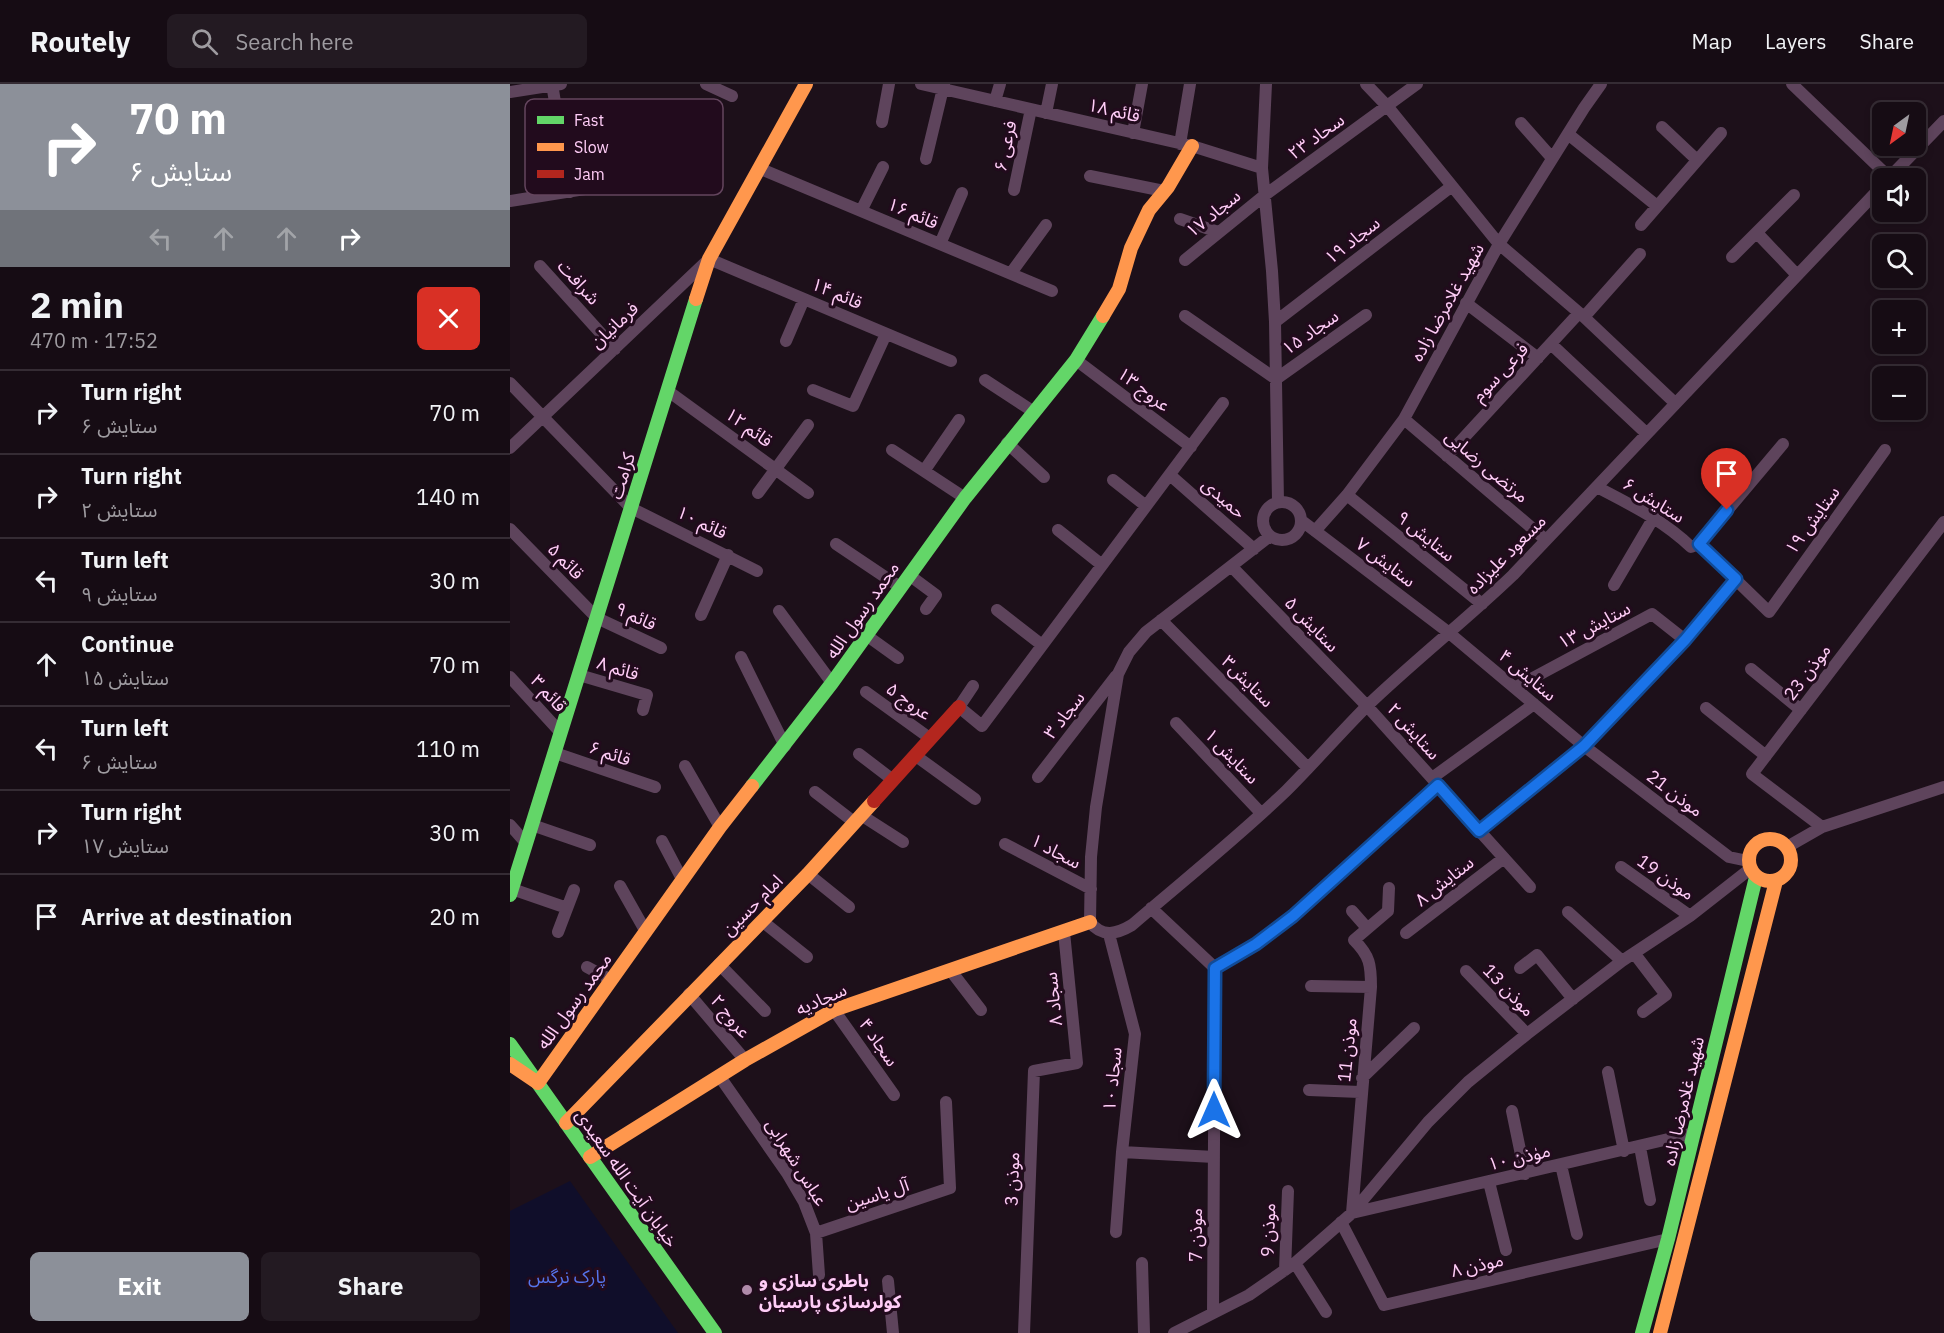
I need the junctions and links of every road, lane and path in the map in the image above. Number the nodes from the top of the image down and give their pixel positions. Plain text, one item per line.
1 (555, 84) edge
2 (706, 84) edge
3 (806, 84) edge
4 (889, 84) edge
5 (921, 84) edge
6 (1000, 84) edge
7 (1052, 84) edge
8 (1142, 84) edge
9 (1190, 84) edge
10 (1366, 84) edge
11 (1417, 84) edge
12 (1601, 84) edge
13 (1792, 84) edge
14 (1267, 85) edge
15 (944, 87) edge
16 (510, 92) edge
17 (732, 96) dead end
18 (557, 99) edge
19 (995, 101) junction
20 (1388, 107) junction
21 (1031, 109) junction
22 (1046, 113) junction
23 (1944, 121) edge
24 (882, 122) dead end
25 (1521, 123) dead end
26 (1662, 127) dead end
27 (1134, 133) junction
28 (1721, 133) dead end
29 (1568, 134) junction
30 (1186, 145) junction
31 (1552, 158) junction
32 (926, 159) dead end
33 (1697, 160) junction
34 (883, 167) dead end
35 (1262, 168) junction
36 (1880, 168) edge
37 (1899, 168) edge
38 (761, 169) junction
39 (1090, 176) dead end
40 (1452, 186) junction
41 (1014, 190) dead end
42 (1164, 191) junction
43 (962, 193) dead end
44 (550, 195) edge
45 (1265, 195) junction
46 (1794, 195) dead end
47 (1872, 196) edge
48 (510, 201) edge
49 (1657, 206) junction
50 (861, 211) junction
51 (1180, 219) dead end
52 (1046, 225) dead end
53 (1641, 225) dead end
54 (1218, 232) junction
55 (1756, 232) junction
56 (940, 244) junction
57 (1499, 244) junction
58 (1640, 254) dead end
59 (1732, 257) dead end
60 (710, 259) junction
61 (1185, 260) dead end
62 (540, 266) dead end
63 (1011, 273) junction
64 (1797, 275) junction
65 (1052, 291) dead end
66 (804, 299) junction
67 (1466, 303) junction
68 (1366, 315) dead end
69 (1582, 315) junction
70 (1185, 316) dead end
71 (1275, 322) junction
72 (886, 334) junction
73 (786, 341) dead end
74 (1551, 344) junction
75 (615, 349) junction
76 (1538, 358) junction
77 (1076, 360) junction
78 (951, 361) dead end
79 (1276, 379) junction
80 (985, 380) dead end
81 (510, 383) edge
82 (813, 390) dead end
83 (668, 391) junction
84 (1223, 403) dead end
85 (1675, 403) junction
86 (1034, 412) junction
87 (543, 417) junction
88 (1404, 419) junction
89 (959, 420) dead end
90 (808, 425) dead end
91 (1646, 433) junction
92 (1007, 443) junction
93 (1783, 444) dead end
94 (1191, 447) junction
95 (510, 448) edge
96 (892, 450) dead end
97 (1885, 450) dead end
98 (1448, 456) junction
99 (776, 470) junction
100 (924, 471) junction
101 (1170, 475) junction
102 (1044, 477) dead end
103 (1113, 480) dead end
104 (1597, 486) junction
105 (758, 493) dead end
106 (808, 493) dead end
107 (1347, 495) junction
108 (965, 498) junction
109 (1278, 502) junction
110 (1146, 506) junction
111 (632, 508) junction
112 (1654, 517) junction
113 (1302, 521) junction
114 (1944, 522) edge
115 (510, 529) edge
116 (1058, 530) dead end
117 (1315, 531) junction
118 (1270, 536) junction
119 (1546, 540) junction
120 (836, 544) dead end
121 (1699, 544) junction
122 (1254, 549) junction
123 (728, 555) junction
124 (1102, 565) junction
125 (1232, 567) junction
126 (757, 570) dead end
127 (909, 575) junction
128 (1736, 579) junction
129 (1614, 585) dead end
130 (900, 587) junction
131 (1482, 604) junction
132 (926, 609) dead end
133 (997, 610) dead end
134 (779, 611) dead end
135 (1769, 612) joint
136 (701, 615) dead end
137 (597, 618) junction
138 (1161, 620) junction
139 (1448, 632) junction
140 (866, 635) junction
141 (1685, 640) junction
142 (1042, 645) junction
143 (661, 648) dead end
144 (741, 657) dead end
145 (898, 658) dead end
146 (1751, 669) dead end
147 (1118, 674) junction
148 (579, 675) junction
149 (510, 677) edge
150 (832, 683) junction
151 (973, 686) dead end
152 (1516, 687) junction
153 (866, 692) dead end
154 (1534, 704) junction
155 (1367, 706) junction
156 (959, 707) junction
157 (1706, 708) dead end
158 (643, 710) dead end
159 (1801, 710) junction
160 (1176, 723) dead end
161 (561, 733) junction
162 (931, 739) junction
163 (785, 746) junction
164 (1584, 746) junction
165 (555, 753) junction
166 (860, 754) dead end
167 (916, 756) junction
168 (1766, 756) junction
169 (685, 766) dead end
170 (1308, 768) junction
171 (1038, 777) dead end
172 (893, 780) junction
173 (1435, 782) junction
174 (655, 787) dead end
175 (1944, 787) edge
176 (814, 792) dead end
177 (975, 799) dead end
178 (1262, 813) junction
179 (858, 819) junction
180 (510, 825) edge
181 (532, 825) junction
182 (720, 827) junction
183 (1822, 827) junction
184 (1479, 831) junction
185 (662, 841) dead end
186 (526, 843) junction
187 (903, 843) dead end
188 (1005, 844) dead end
189 (590, 845) dead end
190 (1787, 847) junction
191 (1504, 858) junction
192 (1621, 867) dead end
193 (1752, 869) junction
194 (808, 874) junction
195 (682, 879) junction
196 (1776, 881) junction
197 (620, 886) dead end
198 (1530, 887) dead end
199 (1389, 888) dead end
200 (1090, 889) junction
201 (573, 890) dead end
202 (511, 892) edge
203 (849, 908) dead end
204 (1151, 908) junction
205 (567, 909) junction
206 (1352, 912) dead end
207 (1568, 912) dead end
208 (1690, 916) junction
209 (762, 921) junction
210 (1090, 922) junction
211 (1367, 928) junction
212 (558, 932) dead end
213 (646, 932) junction
214 (1064, 932) junction
215 (1406, 933) dead end
216 (1109, 934) junction
217 (1634, 953) junction
218 (807, 957) dead end
219 (1622, 961) junction
220 (719, 964) junction
221 (587, 967) dead end
222 (1215, 968) junction
223 (1520, 968) dead end
224 (951, 971) junction
225 (1466, 971) dead end
226 (611, 980) junction
227 (1311, 986) dead end
228 (1371, 987) junction
229 (689, 994) junction
230 (1573, 999) junction
231 (834, 1010) junction
232 (981, 1010) dead end
233 (765, 1011) dead end
234 (1643, 1012) dead end
235 (1414, 1029) dead end
236 (1527, 1034) junction
237 (510, 1044) edge
238 (745, 1060) junction
239 (1077, 1063) joint
240 (510, 1065) edge
241 (1608, 1071) dead end
242 (720, 1077) junction
243 (1362, 1078) junction
244 (538, 1083) junction
245 (1309, 1090) dead end
246 (1360, 1092) junction
247 (894, 1095) dead end
248 (946, 1102) dead end
249 (1512, 1111) dead end
250 (566, 1123) junction
251 (1694, 1133) junction
252 (1641, 1147) junction
253 (1624, 1151) junction
254 (1122, 1152) junction
255 (1214, 1156) junction
256 (590, 1157) junction
257 (1561, 1165) junction
258 (1525, 1174) junction
259 (1489, 1182) junction
260 (1288, 1191) dead end
261 (1650, 1200) dead end
262 (1352, 1213) junction
263 (1341, 1222) junction
264 (1116, 1232) dead end
265 (816, 1233) junction
266 (1577, 1234) dead end
267 (1668, 1239) junction
268 (1506, 1250) dead end
269 (1142, 1263) dead end
270 (1290, 1267) junction
271 (819, 1275) dead end
272 (888, 1281) dead end
273 (1326, 1312) dead end
274 (1213, 1313) junction
275 (715, 1333) edge
276 (893, 1333) edge
277 (1024, 1333) edge
278 (1144, 1333) edge
279 (1174, 1333) edge
280 (1642, 1333) edge
281 (1660, 1333) edge

1 - 16 street
1 - 18 street
2 - 17 street
3 - 38 street, کرامت
4 - 24 street
5 - 15 street, قائم ۱۸
6 - 19 street
7 - 22 street
8 - 27 street
9 - 30 street
10 - 20 street
11 - 20 street, سحاد ۲۳
12 - 29 street, شهید غلامرضا زاده
13 - 36 street
14 - 35 street
15 - 19 street, قائم ۱۸
15 - 32 street
19 - 21 street, قائم ۱۸
20 - 40 street
20 - 45 street, سحاد ۲۳
21 - 22 street, قائم ۱۸
21 - 41 street, فرعی ۶
22 - 27 street, قائم ۱۸
23 - 37 street
25 - 31 street
26 - 33 street
27 - 30 street, قائم ۱۸
28 - 33 street
29 - 31 street, شهید غلامرضا زاده
29 - 49 street
30 - 35 street, قائم ۱۸
30 - 42 street, محمد رسول الله
31 - 57 street, شهید غلامرضا زاده
33 - 49 street
34 - 50 street
35 - 45 street
38 - 50 street, قائم ۱۶
38 - 60 street, کرامت
39 - 42 street
40 - 57 street
40 - 71 street, سجاد ۱۹
42 - 77 street, محمد رسول الله
43 - 56 street
44 - 48 street
45 - 54 street, سجاد ۱۷
45 - 71 street
46 - 55 street
47 - 64 street, مسعود علیزاده
49 - 53 street
50 - 56 street, قائم ۱۶
51 - 54 street
52 - 63 street
54 - 61 street, سجاد ۱۷
55 - 59 street
55 - 64 street
56 - 63 street, قائم ۱۶
57 - 67 street, شهید غلامرضا زاده
57 - 69 street
58 - 69 street, فرعی سوم
60 - 66 street, قائم ۱۴
60 - 75 street, فرمانیان
60 - 83 street, کرامت
62 - 75 street, شرافت
63 - 65 street, قائم ۱۶
64 - 85 street, مسعود علیزاده
66 - 72 street, قائم ۱۴
66 - 73 street
67 - 76 street
67 - 88 street, شهید غلامرضا زاده
68 - 79 street, سجاد ۱۵
69 - 74 street, فرعی سوم
69 - 85 street
70 - 79 street
71 - 79 street
72 - 78 street, قائم ۱۴
72 - 82 street
74 - 76 street, فرعی سوم
74 - 91 street
75 - 87 street, فرمانیان
76 - 98 street, فرعی سوم
77 - 86 street, محمد رسول الله
77 - 94 street, عروج ۱۳
79 - 109 street
80 - 86 street
81 - 87 street
83 - 99 street, قائم ۱۲
83 - 111 street, کرامت
84 - 94 street
85 - 91 street, مسعود علیزاده
86 - 92 street, محمد رسول الله
87 - 95 street, فرمانیان
87 - 111 street
88 - 98 street, مرتضی رضایی
88 - 107 street, شهید غلامرضا زاده
89 - 100 street
90 - 99 street
91 - 104 street, مسعود علیزاده
92 - 102 street
92 - 108 street, محمد رسول الله
93 - 121 street
94 - 101 street
96 - 100 street
97 - 135 street, ستایش ۱۹
98 - 119 street, مرتضی رضایی
99 - 105 street
99 - 106 street, قائم ۱۲
100 - 108 street
101 - 110 street
101 - 122 street, حمیدی
103 - 110 street
104 - 112 street, ستایش ۶
104 - 119 street, مسعود علیزاده
107 - 117 street, شهید غلامرضا زاده
107 - 131 street, ستایش ۹
108 - 127 street, محمد رسول الله
109 - 113 street
109 - 118 street
110 - 124 street
111 - 123 street, قائم ۱۰
111 - 137 street, کرامت
112 - 121 street, ستایش ۶
112 - 129 street
113 - 117 street, ستایش ۷
113 - 118 street
114 - 159 street, موذن 23
115 - 137 street, قائم ۵
116 - 124 street
117 - 139 street, ستایش ۷
118 - 122 street
119 - 131 street, مسعود علیزاده
120 - 130 street
121 - 128 street, ستایش ۶
122 - 125 street
123 - 126 street, قائم ۱۰
123 - 136 street
124 - 142 street
125 - 138 street
125 - 155 street, ستایش ۵
127 - 130 street, محمد رسول الله
127 - 132 street
128 - 135 street, ستایش ۶
128 - 141 street
130 - 140 street, محمد رسول الله
131 - 139 street, مسعود علیزاده
133 - 142 street
134 - 150 street
137 - 143 street, قائم ۹
137 - 148 street, کرامت
138 - 147 street
138 - 170 street, ستایش۳
139 - 152 street, ستایش ۴
139 - 155 street, مسعود علیزاده
140 - 145 street
140 - 150 street, محمد رسول الله
141 - 152 street, ستایش ۱۳
141 - 164 street
142 - 156 street
144 - 163 street
146 - 159 street
147 - 171 street, سجاد ۳
147 - 200 street
148 - 158 street, قائم ۸
148 - 161 street, کرامت
149 - 161 street, قائم ۳
150 - 163 street, محمد رسول الله
151 - 156 street
152 - 154 street, ستایش ۴
153 - 162 street, عروج ۵
154 - 164 street, ستایش ۴
154 - 173 street
155 - 170 street, مسعود علیزاده
155 - 173 street, ستایش ۲
156 - 162 street, امام حسین
157 - 168 street
159 - 168 street, موذن 23
160 - 178 street, ستایش ۱
161 - 165 street, کرامت
162 - 167 street, امام حسین
163 - 182 street, محمد رسول الله
164 - 184 street
164 - 193 street, موذن 21
165 - 174 street, قائم ۶
165 - 181 street, کرامت
166 - 172 street
167 - 172 street, امام حسین
167 - 177 street
168 - 183 street, موذن 23
169 - 182 street
170 - 178 street, مسعود علیزاده
172 - 179 street, امام حسین
173 - 184 street, ستایش ۲
173 - 222 street
175 - 183 street
176 - 179 street
178 - 204 street, مسعود علیزاده
179 - 187 street
179 - 194 street, امام حسین
180 - 186 street
181 - 186 street, کرامت
181 - 189 street
182 - 195 street, محمد رسول الله
183 - 190 street
184 - 191 street, ستایش ۲
185 - 195 street
186 - 202 street, کرامت
188 - 200 street, سجاد ۱
190 - 193 street
190 - 196 street
191 - 198 street, ستایش ۲
191 - 215 street, ستایش ۸
192 - 208 street, موذن 19
193 - 196 street
193 - 208 street
193 - 251 street, شهید غلامرضا زاده
194 - 203 street
194 - 209 street, امام حسین
195 - 213 street, محمد رسول الله
196 - 281 street, شهید غلامرضا زاده
197 - 213 street
199 - 211 street
200 - 210 street
201 - 205 street
202 - 205 street
204 - 216 street, مسعود علیزاده
204 - 222 street
205 - 212 street
206 - 211 street
207 - 219 street
208 - 217 street
209 - 218 street
209 - 220 street, امام حسین
210 - 214 street, سجادیه
210 - 216 street
211 - 228 street, موذن 11
213 - 226 street, محمد رسول الله
214 - 224 street, سجادیه
214 - 239 street, سجاد ۸
216 - 254 street, سجاد ۱۰
217 - 219 street
217 - 234 street
219 - 230 street
220 - 229 street, امام حسین
220 - 233 street
221 - 226 street
222 - 255 street, موذن 7
223 - 230 street
224 - 231 street, سجادیه
224 - 232 street
225 - 236 street, موذن 13
226 - 244 street, محمد رسول الله
227 - 228 street
228 - 243 street, موذن 11
229 - 238 street, عروج ۲
229 - 250 street, امام حسین
230 - 236 street
231 - 238 street, سجادیه
231 - 247 street, سجاد ۴
235 - 243 street
236 - 262 street
237 - 244 street, خیابان آیت الله سعیدی
238 - 242 street, سجادیه
239 - 277 street, موذن 3
240 - 244 street
241 - 253 street
242 - 256 street, سجادیه
242 - 265 street, عباس شهرابی
243 - 246 street, موذن 11
244 - 250 street, خیابان آیت الله سعیدی
245 - 246 street
246 - 262 street, موذن 11
248 - 265 street, آل یاسین
249 - 258 street
250 - 256 street, خیابان آیت الله سعیدی
251 - 252 street, موٰذن ۱۰
251 - 267 street, شهید غلامرضا زاده
252 - 253 street, موٰذن ۱۰
252 - 261 street
253 - 257 street, موٰذن ۱۰
254 - 255 street
254 - 264 street, سجاد ۱۰
255 - 274 street, موذن 7
256 - 275 street, خیابان آیت الله سعیدی
257 - 258 street, موٰذن ۱۰
257 - 266 street
258 - 259 street, موٰذن ۱۰
259 - 262 street, موٰذن ۱۰
259 - 268 street
260 - 270 street, موذن 9
262 - 263 street
263 - 267 street, موذن ۸
263 - 270 street
265 - 271 street, عباس شهرابی
267 - 280 street, شهید غلامرضا زاده
269 - 278 street
270 - 273 street
270 - 274 street
272 - 276 street
274 - 279 street

